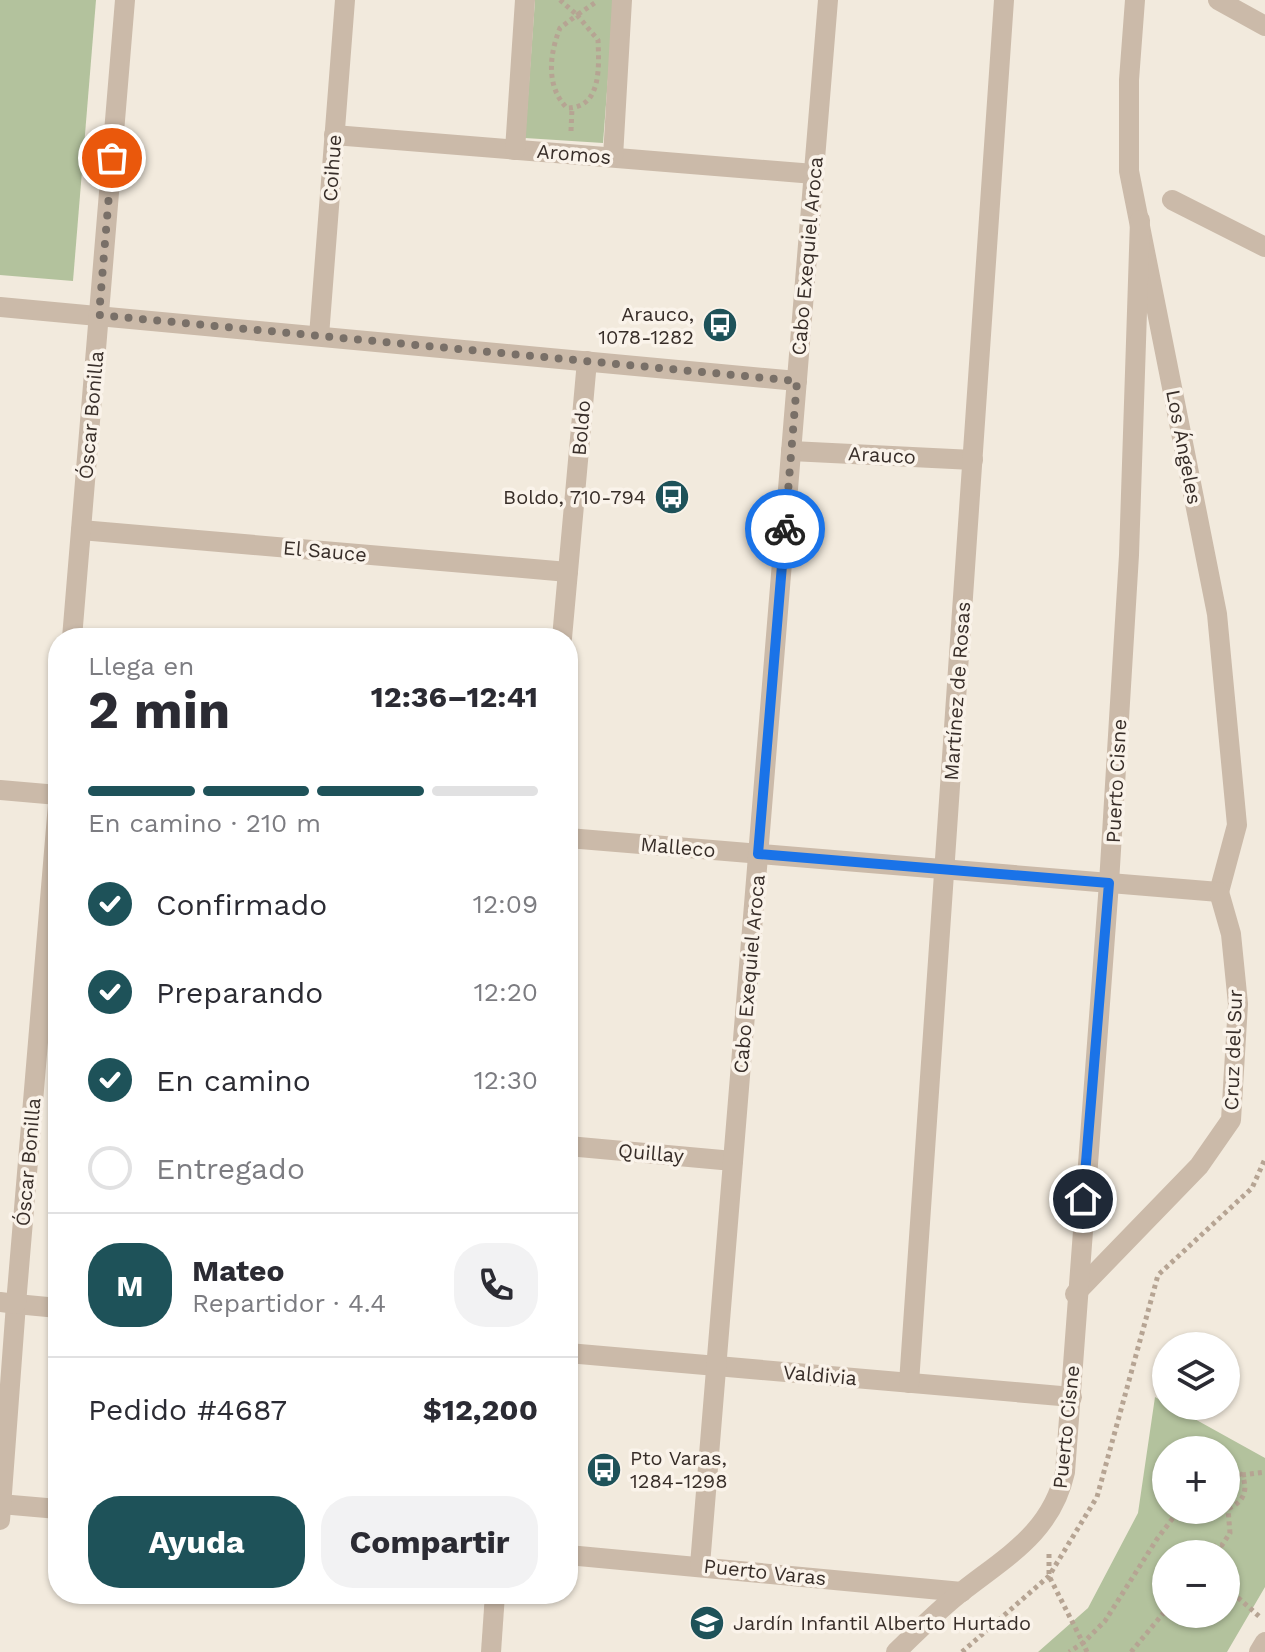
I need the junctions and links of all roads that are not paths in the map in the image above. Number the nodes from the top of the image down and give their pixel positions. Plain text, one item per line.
1 (125, 0) edge
2 (345, 0) edge
3 (525, 0) edge
4 (622, 0) edge
5 (828, 0) edge
6 (1004, 0) edge
7 (1135, 0) edge
8 (1218, 0) edge
9 (1265, 26) edge
10 (334, 135) junction
11 (515, 150) junction
12 (613, 157) junction
13 (814, 174) junction
14 (1172, 200) dead end
15 (1140, 220) junction
16 (1265, 247) edge
17 (0, 307) edge
18 (99, 315) junction
19 (319, 336) junction
20 (587, 361) junction
21 (797, 381) junction
22 (791, 451) junction
23 (973, 460) junction
24 (81, 530) junction
25 (568, 572) junction
26 (73, 628) edge
27 (563, 628) edge
28 (0, 790) edge
29 (48, 794) edge
30 (578, 839) edge
31 (758, 854) junction
32 (945, 870) junction
33 (1109, 883) junction
34 (1219, 892) junction
35 (48, 904) edge
36 (578, 1147) edge
37 (733, 1161) junction
38 (1075, 1294) junction
39 (8, 1303) edge
40 (48, 1307) edge
41 (578, 1354) edge
42 (717, 1366) junction
43 (909, 1383) junction
44 (1072, 1397) junction
45 (0, 1509) edge
46 (48, 1509) edge
47 (578, 1556) edge
48 (700, 1565) junction
49 (962, 1592) junction
50 (494, 1604) edge
51 (1265, 1642) edge
52 (491, 1652) edge
53 (896, 1652) edge
54 (1259, 1652) edge

1 - 18 street, Óscar Bonilla
2 - 10 street, Coihue
3 - 11 street
4 - 12 street
5 - 13 street, Cabo Exequiel Aroca
6 - 23 street, Martínez de Rosas
7 - 15 street, Los Ángeles
8 - 9 street
10 - 11 street, Aromos
10 - 19 street, Coihue
11 - 12 street, Aromos
12 - 13 street, Aromos
13 - 21 street, Cabo Exequiel Aroca
14 - 16 street
15 - 33 street, Puerto Cisne
15 - 34 street, Los Ángeles
17 - 18 street
18 - 19 street
18 - 24 street, Óscar Bonilla
19 - 20 street
20 - 21 street
20 - 25 street, Boldo
21 - 22 street, Cabo Exequiel Aroca
22 - 23 street, Arauco
22 - 31 street, Cabo Exequiel Aroca
23 - 32 street, Martínez de Rosas
24 - 25 street, El Sauce
24 - 26 street, Óscar Bonilla
25 - 27 street, Boldo
28 - 29 street
30 - 31 street, Malleco
31 - 32 street, Malleco
31 - 37 street, Cabo Exequiel Aroca
32 - 33 street, Malleco
32 - 43 street, Martínez de Rosas
33 - 34 street, Malleco
33 - 38 street, Puerto Cisne
34 - 38 street, Cruz del Sur
35 - 39 street, Óscar Bonilla
36 - 37 street, Quillay
37 - 42 street, Cabo Exequiel Aroca
38 - 44 street, Puerto Cisne
39 - 40 street
39 - 45 street, Óscar Bonilla
41 - 42 street, Valdivia
42 - 43 street, Valdivia
42 - 48 street, Cabo Exequiel Aroca
43 - 44 street, Valdivia
44 - 49 street, Puerto Cisne
45 - 46 street
47 - 48 street, Puerto Varas
48 - 49 street, Puerto Varas
49 - 53 street, Puerto Cisne
50 - 52 street
51 - 54 street

